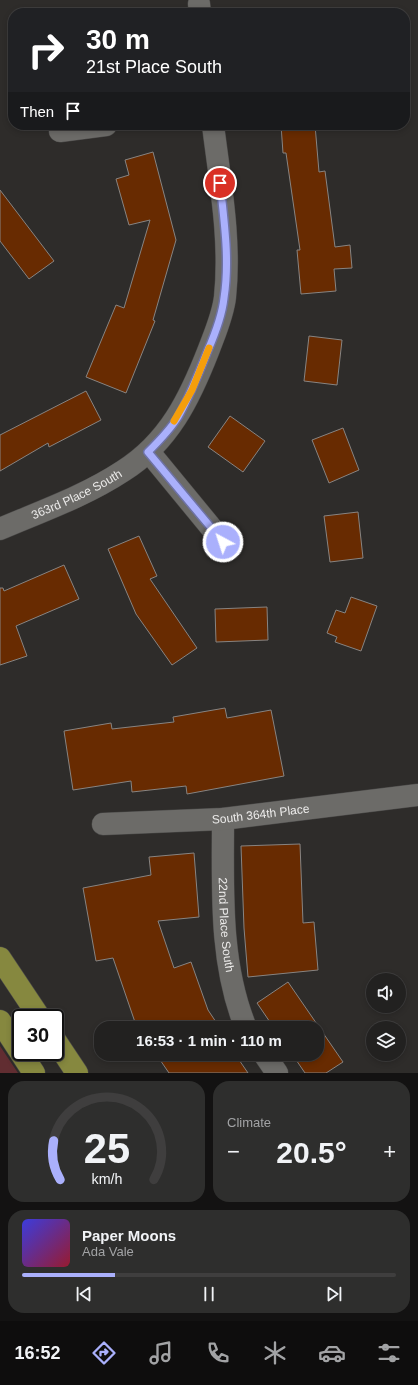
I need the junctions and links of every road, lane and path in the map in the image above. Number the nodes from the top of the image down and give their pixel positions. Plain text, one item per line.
1 (68, 130) edge
2 (214, 130) edge
3 (60, 131) dead end
4 (148, 452) junction
5 (0, 529) edge
6 (223, 542) dead end
7 (418, 795) edge
8 (223, 819) junction
9 (103, 824) dead end
10 (0, 958) edge
11 (34, 1009) edge
12 (0, 1021) edge
13 (243, 1021) edge
14 (64, 1054) edge
15 (269, 1061) edge
16 (34, 1073) edge
17 (77, 1073) edge
18 (277, 1073) edge

1 - 3 street
2 - 4 street, 363rd Place South
4 - 5 street, 363rd Place South
4 - 6 street
7 - 8 street, South 364th Place
8 - 9 street, South 364th Place
8 - 13 street, 22nd Place South
10 - 11 main road
12 - 16 main road
14 - 17 main road
15 - 18 street

